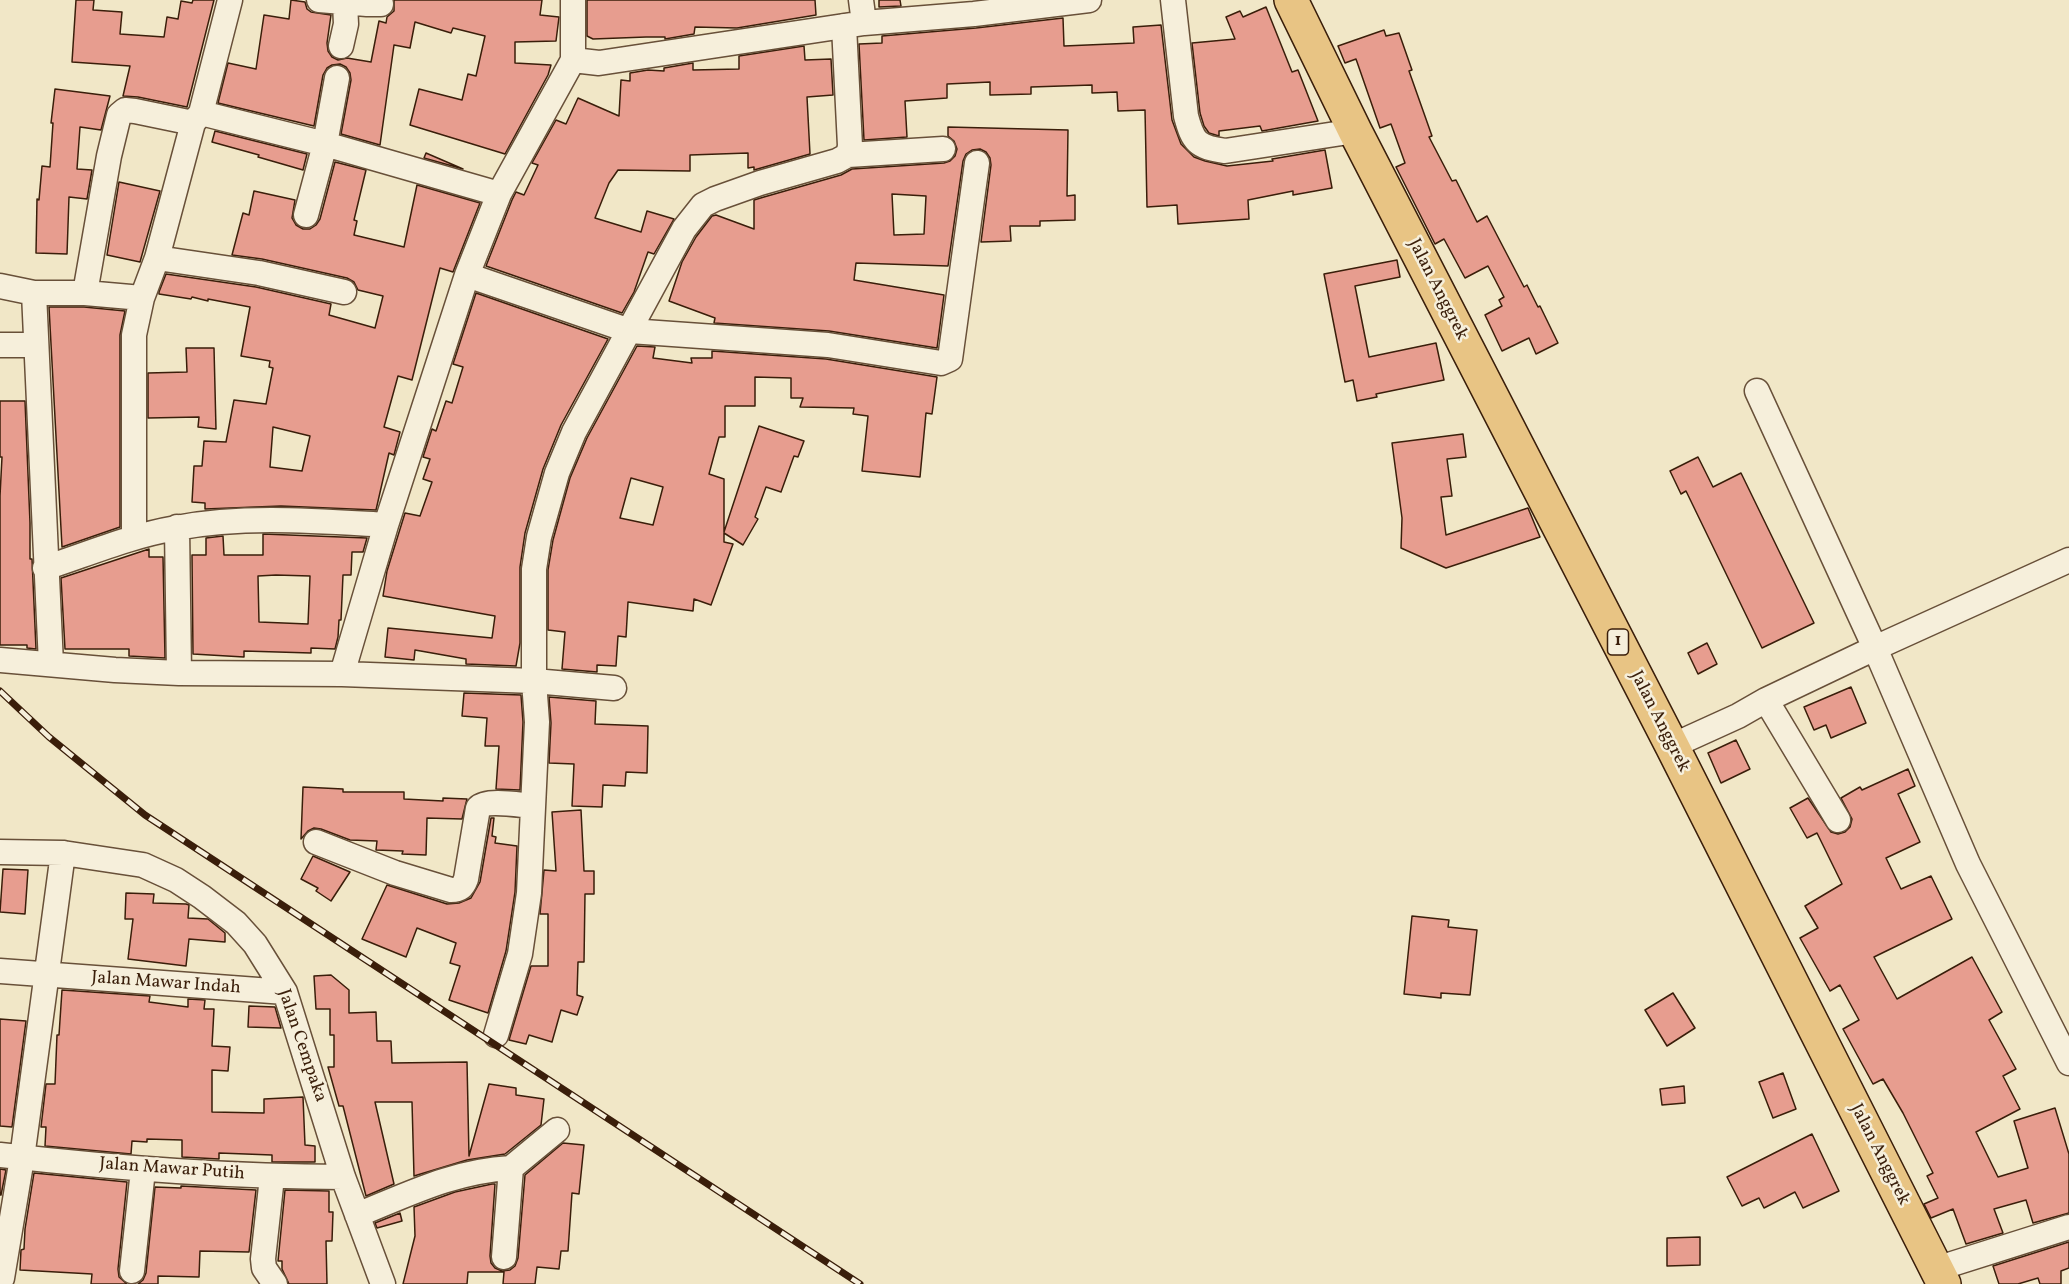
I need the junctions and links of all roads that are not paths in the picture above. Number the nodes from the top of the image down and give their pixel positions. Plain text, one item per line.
1 (230, 0) edge
2 (320, 0) edge
3 (573, 0) edge
4 (1089, 0) edge
5 (1173, 0) edge
6 (1291, 0) edge
7 (365, 3) edge
8 (856, 16) edge
9 (341, 46) dead end
10 (573, 60) junction
11 (337, 78) dead end
12 (197, 118) junction
13 (1355, 131) junction
14 (325, 144) junction
15 (943, 149) dead end
16 (848, 155) junction
17 (977, 163) dead end
18 (499, 194) junction
19 (306, 215) dead end
20 (157, 258) junction
21 (467, 275) junction
22 (0, 286) edge
23 (344, 292) dead end
24 (34, 293) junction
25 (85, 293) junction
26 (142, 298) junction
27 (630, 331) junction
28 (0, 345) edge
29 (36, 345) junction
30 (1757, 391) dead end
31 (386, 525) junction
32 (177, 527) junction
33 (134, 537) junction
34 (2069, 560) edge
35 (45, 568) junction
36 (1875, 648) junction
37 (0, 660) edge
38 (51, 664) junction
39 (179, 673) junction
40 (342, 674) junction
41 (534, 681) junction
42 (614, 688) dead end
43 (1767, 700) junction
44 (1672, 746) junction
45 (533, 806) junction
46 (1838, 820) dead end
47 (316, 842) dead end
48 (0, 852) edge
49 (63, 853) junction
50 (0, 971) edge
51 (47, 975) junction
52 (285, 992) junction
53 (496, 1035) dead end
54 (2069, 1063) edge
55 (557, 1130) dead end
56 (11, 1156) edge
57 (511, 1168) junction
58 (143, 1170) junction
59 (272, 1177) junction
60 (344, 1177) junction
61 (357, 1215) junction
62 (2069, 1227) edge
63 (504, 1257) dead end
64 (132, 1271) dead end
65 (1940, 1276) edge
66 (2, 1278) dead end
67 (275, 1284) edge
68 (383, 1284) edge

1 - 12 street
2 - 7 street
3 - 10 street
4 - 8 street
5 - 13 street
6 - 13 highway, Jalan Anggrek / 1
7 - 9 street
8 - 10 street
8 - 16 street
10 - 18 street
11 - 14 street
12 - 14 street
12 - 20 street
12 - 25 street
13 - 44 highway, Jalan Anggrek / 1
14 - 18 street
14 - 19 street
15 - 16 street
16 - 27 street
17 - 27 street
18 - 21 street
20 - 23 street
20 - 26 street
21 - 27 street
21 - 31 street
22 - 24 street
24 - 25 street
24 - 29 street
25 - 26 street
26 - 33 street
27 - 41 street
28 - 29 street
29 - 35 street
30 - 36 street
31 - 32 street
31 - 40 street
32 - 33 street
32 - 39 street
33 - 35 street
34 - 36 street
35 - 38 street
36 - 43 street
36 - 54 street
37 - 38 street
38 - 39 street
39 - 40 street
40 - 41 street
41 - 42 street
41 - 45 street
43 - 44 street
43 - 46 street
44 - 65 highway, Jalan Anggrek / 1
45 - 47 street
45 - 53 street
48 - 49 street, Jalan Cempaka
49 - 51 street
49 - 52 street, Jalan Cempaka
50 - 51 street, Jalan Mawar Indah
51 - 52 street, Jalan Mawar Indah
51 - 56 street
52 - 60 street, Jalan Cempaka
55 - 57 street
56 - 58 street, Jalan Mawar Putih
56 - 66 street
57 - 61 street
57 - 63 street
58 - 59 street, Jalan Mawar Putih
58 - 64 street
59 - 60 street, Jalan Mawar Putih
59 - 67 street
60 - 61 street, Jalan Cempaka
61 - 68 street, Jalan Cempaka
62 - 65 street

